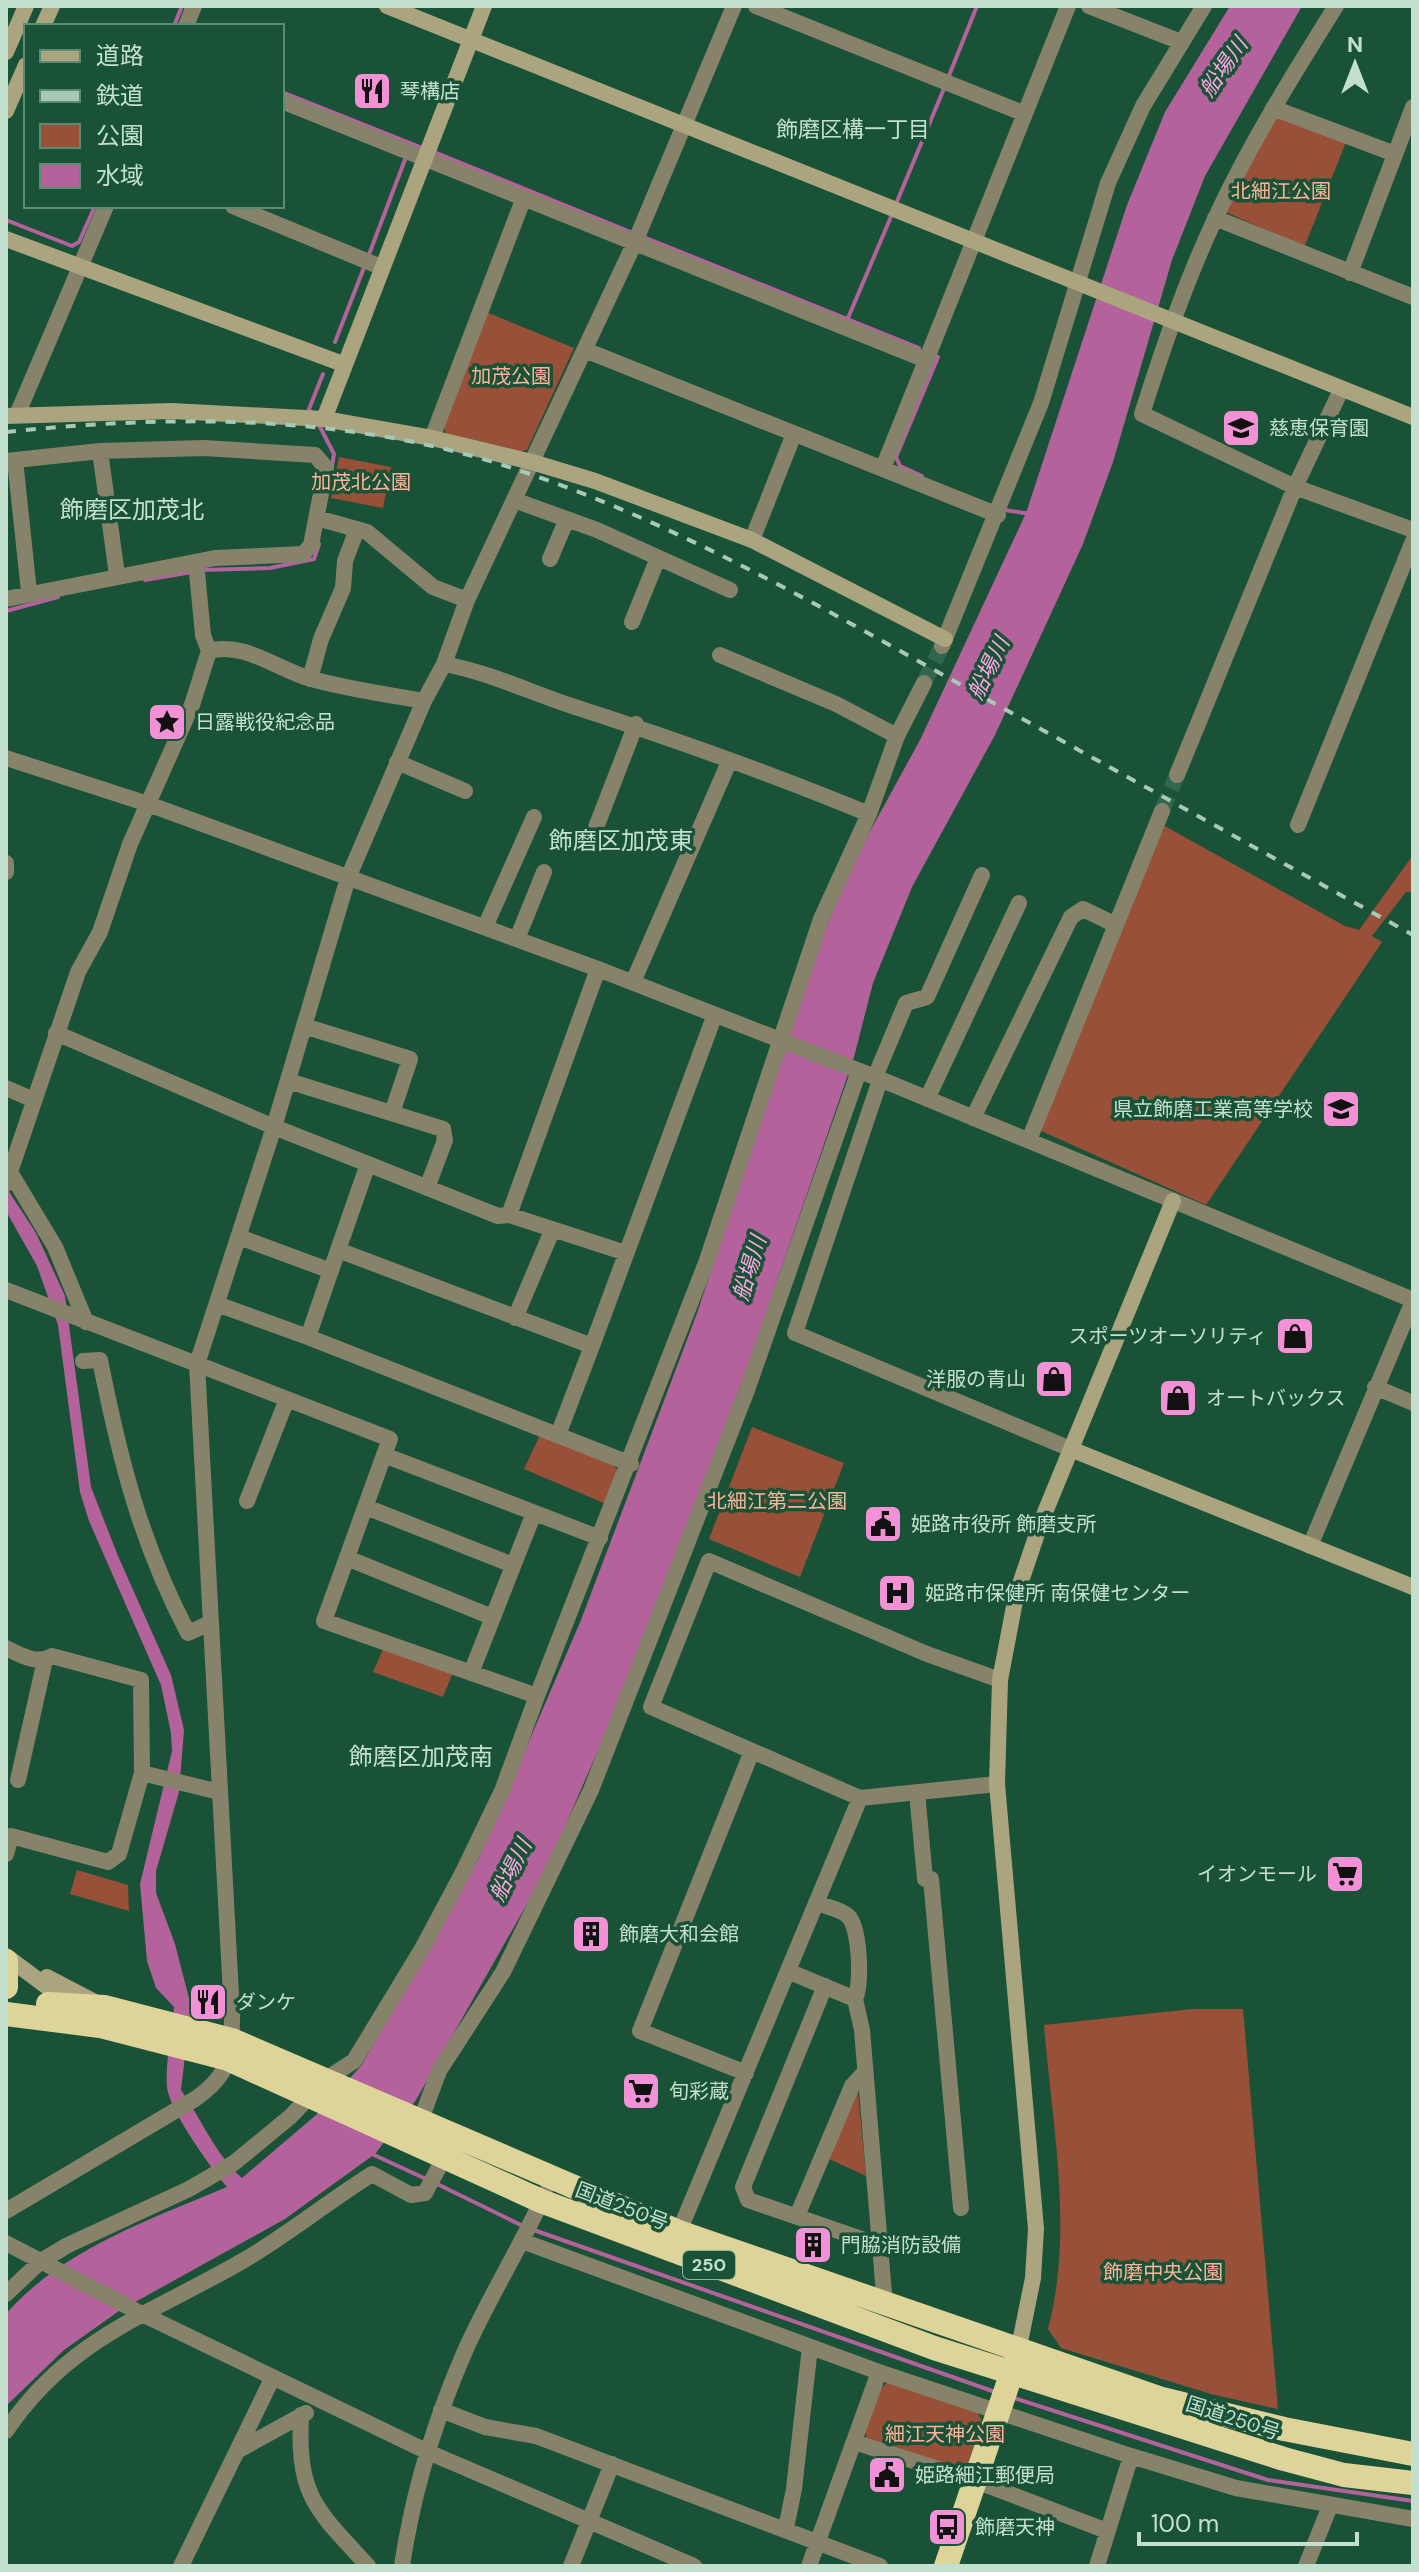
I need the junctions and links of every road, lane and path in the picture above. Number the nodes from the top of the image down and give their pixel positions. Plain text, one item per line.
1 (26, 6) edge
2 (387, 6) edge
3 (484, 6) edge
4 (734, 6) edge
5 (756, 6) edge
6 (1068, 6) edge
7 (1089, 6) edge
8 (1204, 6) edge
9 (1336, 6) edge
10 (471, 39) junction
11 (1181, 42) junction
12 (6, 52) edge
13 (24, 70) edge
14 (284, 102) edge
15 (1413, 107) edge
16 (1273, 108) junction
17 (6, 111) edge
18 (1025, 114) junction
19 (686, 127) junction
20 (1395, 154) junction
21 (425, 159) junction
22 (523, 200) junction
23 (105, 208) edge
24 (238, 208) edge
25 (1215, 218) junction
26 (6, 239) edge
27 (635, 242) junction
28 (975, 243) junction
29 (78, 267) junction
30 (381, 267) junction
31 (1350, 273) junction
32 (1077, 283) junction
33 (1413, 297) edge
34 (1172, 321) junction
35 (585, 350) junction
36 (926, 360) junction
37 (343, 364) junction
38 (1341, 390) junction
39 (11, 416) edge
40 (1413, 417) edge
41 (324, 419) junction
42 (794, 434) junction
43 (432, 438) junction
44 (100, 451) junction
45 (10, 460) edge
46 (532, 462) junction
47 (883, 468) junction
48 (1295, 487) junction
49 (514, 500) junction
50 (998, 515) junction
51 (317, 518) junction
52 (567, 519) junction
53 (1413, 530) edge
54 (356, 532) junction
55 (752, 540) junction
56 (1413, 541) edge
57 (658, 558) junction
58 (550, 559) dead end
59 (197, 569) junction
60 (126, 579) junction
61 (730, 590) dead end
62 (29, 592) junction
63 (6, 599) edge
64 (467, 600) junction
65 (632, 622) dead end
66 (209, 651) junction
67 (720, 655) dead end
68 (444, 664) junction
69 (310, 679) junction
70 (924, 683) tunnel mouth
71 (424, 701) junction
72 (636, 724) junction
73 (897, 736) junction
74 (6, 758) edge
75 (397, 762) junction
76 (729, 762) junction
77 (1177, 775) tunnel mouth
78 (465, 791) dead end
79 (148, 804) junction
80 (1162, 811) tunnel mouth
81 (869, 814) junction
82 (534, 817) dead end
83 (1298, 825) dead end
84 (590, 843) dead end
85 (6, 863) edge
86 (6, 872) edge
87 (544, 872) dead end
88 (982, 875) dead end
89 (348, 878) junction
90 (1019, 903) dead end
91 (1116, 925) junction
92 (485, 927) junction
93 (517, 939) junction
94 (598, 969) junction
95 (633, 982) junction
96 (714, 1017) junction
97 (304, 1026) junction
98 (56, 1033) junction
99 (782, 1044) junction
100 (871, 1076) junction
101 (288, 1081) junction
102 (6, 1088) edge
103 (927, 1099) junction
104 (34, 1100) junction
105 (392, 1113) junction
106 (973, 1118) junction
107 (274, 1127) junction
108 (1029, 1140) junction
109 (368, 1164) junction
110 (7, 1174) edge
111 (427, 1188) junction
112 (1173, 1201) junction
113 (509, 1215) junction
114 (552, 1231) junction
115 (239, 1237) junction
116 (338, 1250) junction
117 (626, 1253) junction
118 (331, 1271) junction
119 (6, 1290) edge
120 (1413, 1301) edge
121 (217, 1304) junction
122 (515, 1318) junction
123 (86, 1322) junction
124 (308, 1337) junction
125 (592, 1346) junction
126 (83, 1361) dead end
127 (197, 1364) junction
128 (1375, 1387) junction
129 (287, 1399) junction
130 (1413, 1403) edge
131 (558, 1435) junction
132 (1073, 1450) junction
133 (384, 1455) junction
134 (631, 1464) junction
135 (247, 1501) dead end
136 (366, 1507) junction
137 (534, 1513) junction
138 (600, 1538) junction
139 (1310, 1546) junction
140 (347, 1558) junction
141 (513, 1565) junction
142 (1413, 1587) edge
143 (492, 1617) junction
144 (210, 1623) junction
145 (6, 1648) edge
146 (45, 1660) junction
147 (471, 1673) junction
148 (1000, 1680) junction
149 (537, 1696) junction
150 (752, 1751) junction
151 (142, 1773) junction
152 (18, 1780) dead end
153 (997, 1784) junction
154 (219, 1792) junction
155 (917, 1792) junction
156 (860, 1798) junction
157 (6, 1854) edge
158 (817, 1903) junction
159 (6, 1958) edge
160 (790, 1972) junction
161 (825, 1986) junction
162 (6, 1987) edge
163 (855, 1999) junction
164 (6, 2003) edge
165 (72, 2005) junction
166 (6, 2014) edge
167 (102, 2016) junction
168 (220, 2047) junction
169 (746, 2073) junction
170 (864, 2073) junction
171 (318, 2087) junction
172 (417, 2130) junction
173 (440, 2164) junction
174 (542, 2199) junction
175 (961, 2208) dead end
176 (6, 2211) edge
177 (797, 2216) junction
178 (523, 2238) junction
179 (675, 2242) junction
180 (6, 2243) edge
181 (879, 2245) junction
182 (41, 2261) junction
183 (6, 2294) edge
184 (885, 2306) junction
185 (140, 2313) junction
186 (810, 2347) junction
187 (879, 2372) junction
188 (273, 2377) junction
189 (1008, 2386) junction
190 (325, 2403) junction
191 (441, 2410) junction
192 (301, 2415) junction
193 (6, 2431) edge
194 (854, 2442) junction
195 (237, 2451) junction
196 (428, 2452) junction
197 (1413, 2454) edge
198 (1131, 2456) junction
199 (612, 2464) junction
200 (976, 2481) junction
201 (1413, 2483) edge
202 (1330, 2506) junction
203 (1413, 2519) edge
204 (589, 2523) junction
205 (786, 2528) junction
206 (1107, 2531) junction
207 (819, 2540) junction
208 (184, 2565) edge
209 (690, 2565) edge
210 (368, 2566) edge
211 (402, 2566) edge
212 (571, 2566) edge
213 (809, 2566) edge
214 (880, 2566) edge
215 (946, 2566) edge
216 (1097, 2566) edge
217 (1306, 2566) edge

1 - 12 street
2 - 10 street
3 - 10 street
4 - 19 street
5 - 18 street
6 - 18 street
7 - 11 street
8 - 11 street
9 - 16 street
10 - 19 street
10 - 21 street
11 - 32 street
13 - 17 street
14 - 21 street
15 - 20 street
16 - 20 street
16 - 25 street
18 - 28 street
19 - 27 street
19 - 28 street
20 - 31 street
21 - 22 street
21 - 30 street
22 - 27 street
22 - 43 street
23 - 29 street
24 - 30 street
25 - 31 street
25 - 34 street
26 - 29 street
27 - 35 street
27 - 36 street
28 - 32 street
28 - 36 street
29 - 37 street
29 - 39 street
30 - 37 street
31 - 33 street
32 - 34 street
32 - 50 street
34 - 38 street
34 - 48 street
35 - 42 street
35 - 46 street
36 - 47 street
37 - 41 street
38 - 40 street
38 - 48 street
39 - 41 street
41 - 43 street
42 - 47 street
42 - 55 street
43 - 46 street
44 - 45 street
44 - 51 street
44 - 60 street
45 - 62 street
46 - 49 street
46 - 55 street
47 - 50 street
48 - 53 street
48 - 77 street
49 - 52 street
49 - 64 street
50 - 55 street
51 - 54 street
51 - 59 street
52 - 57 street
52 - 58 street
54 - 64 street
54 - 69 street
56 - 83 street
57 - 61 street
57 - 65 street
59 - 60 street
59 - 66 street
60 - 62 street
62 - 63 street
64 - 68 street
66 - 69 street
66 - 79 street
67 - 73 street
68 - 71 street
68 - 72 street
69 - 71 street
70 - 73 street
71 - 75 street
72 - 76 street
72 - 84 street
73 - 81 street
74 - 79 street
75 - 78 street
75 - 89 street
76 - 81 street
76 - 95 street
79 - 89 street
79 - 98 street
80 - 91 street
81 - 99 street
82 - 92 street
85 - 86 street
87 - 93 street
88 - 100 street
89 - 92 street
89 - 97 street
90 - 103 street
91 - 106 street
91 - 108 street
92 - 93 street
93 - 94 street
94 - 95 street
94 - 113 street
95 - 96 street
96 - 99 street
96 - 117 street
97 - 101 street
97 - 105 street
98 - 104 street
98 - 107 street
99 - 100 street
99 - 134 street
100 - 103 street
100 - 132 street
100 - 172 street
101 - 105 street
101 - 107 street
102 - 104 street
103 - 106 street
104 - 110 street
105 - 111 street
106 - 108 street
107 - 109 street
107 - 115 street
108 - 112 street
109 - 111 street
109 - 116 street
110 - 123 street
111 - 113 street
112 - 120 street
112 - 132 street
113 - 114 street
114 - 117 street
114 - 122 street
115 - 118 street
115 - 121 street
116 - 118 street
116 - 122 street
117 - 125 street
118 - 124 street
119 - 123 street
120 - 128 street
121 - 124 street
121 - 127 street
122 - 125 street
123 - 127 street
124 - 131 street
125 - 131 street
126 - 144 street
127 - 129 street
127 - 144 street
128 - 130 street
128 - 139 street
129 - 133 street
129 - 135 street
131 - 134 street
132 - 139 street
132 - 148 street
133 - 136 street
133 - 137 street
134 - 138 street
136 - 140 street
136 - 141 street
137 - 138 street
137 - 141 street
138 - 149 street
139 - 142 street
140 - 143 street
140 - 147 street
141 - 143 street
143 - 147 street
144 - 154 street
145 - 146 street
146 - 151 street
146 - 152 street
147 - 149 street
148 - 150 street
148 - 153 street
149 - 171 street
150 - 156 street
150 - 169 street
151 - 154 street
151 - 157 street
153 - 155 street
153 - 189 street
154 - 168 street
155 - 156 street
155 - 175 street
156 - 158 street
158 - 160 street
158 - 163 street
159 - 162 highway
159 - 165 street
159 - 167 street
160 - 161 street
160 - 169 street
161 - 163 street
161 - 177 street
163 - 170 street
164 - 165 highway, 国道250号 / 250
165 - 167 highway, 国道250号 / 250
166 - 167 highway, 国道250号 / 250
167 - 168 highway, 国道250号 / 250
168 - 171 highway, 国道250号 / 250
168 - 176 street
169 - 179 street
170 - 177 street
170 - 181 street
171 - 172 highway, 国道250号 / 250
171 - 182 street
172 - 173 highway, 国道250号 / 250
172 - 174 highway, 国道250号 / 250
173 - 174 highway, 国道250号 / 250
173 - 185 street
174 - 178 street
174 - 179 highway, 国道250号 / 250
177 - 181 street
178 - 186 street
178 - 191 street
179 - 184 highway, 国道250号 / 250
179 - 189 highway, 国道250号 / 250
180 - 182 street
181 - 184 street
182 - 183 street
182 - 185 street
184 - 189 highway, 国道250号 / 250
185 - 188 street
185 - 193 street
186 - 187 street
186 - 205 street
187 - 189 street
187 - 194 street
188 - 190 street
188 - 195 street
189 - 197 highway, 国道250号 / 250
189 - 198 street
189 - 200 highway
189 - 201 highway, 国道250号 / 250
190 - 192 street
190 - 196 street
191 - 196 street
191 - 199 street
192 - 195 street
192 - 210 street
194 - 200 street
194 - 207 street
195 - 208 street
196 - 204 street
196 - 211 street
198 - 202 street
198 - 206 street
199 - 204 street
199 - 205 street
200 - 206 street
200 - 215 highway
202 - 203 street
202 - 217 street
204 - 209 street
204 - 212 street
205 - 207 street
206 - 216 street
207 - 213 street
207 - 214 street

